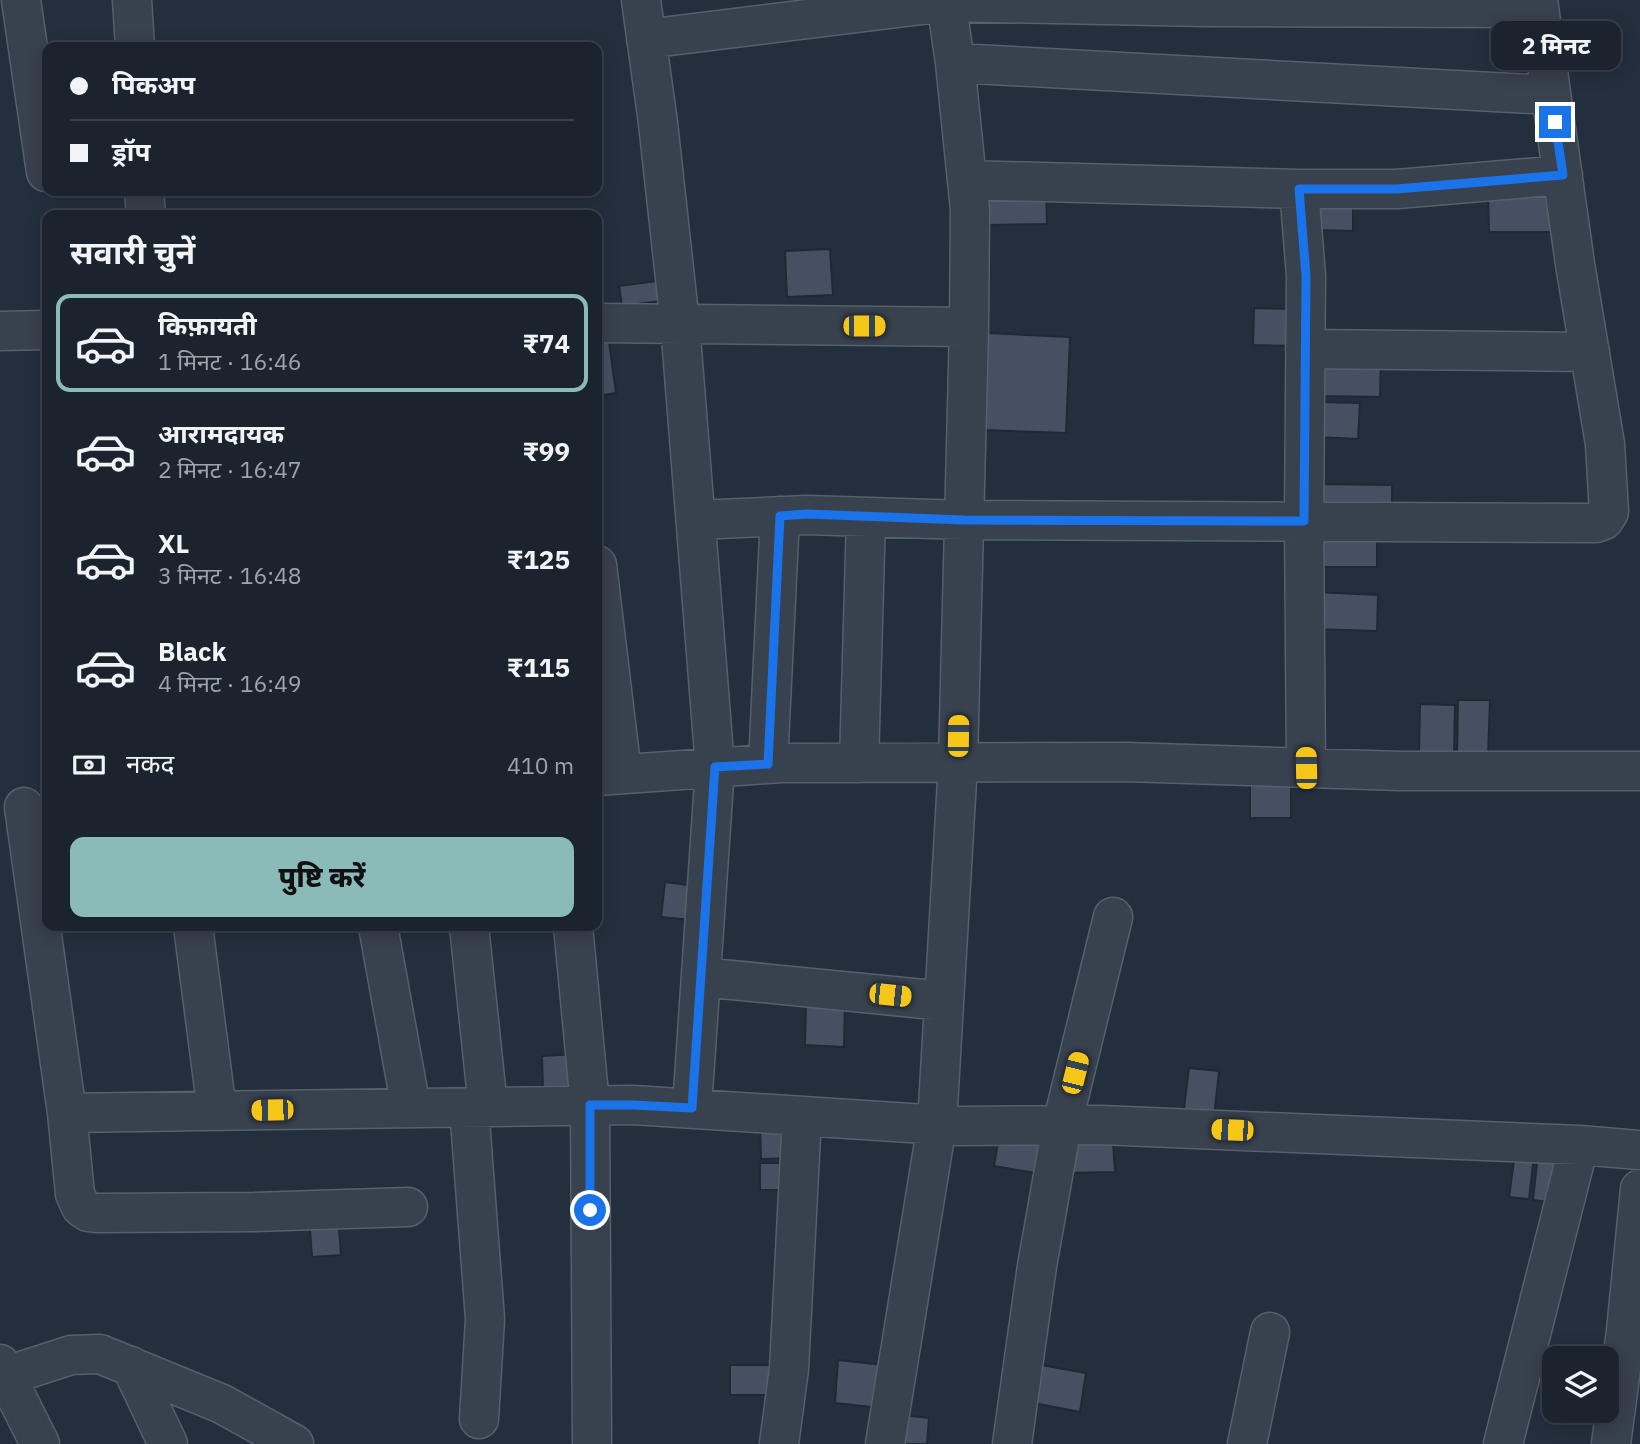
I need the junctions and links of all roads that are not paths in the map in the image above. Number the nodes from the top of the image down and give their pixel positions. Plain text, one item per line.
1 (21, 0) edge
2 (132, 0) edge
3 (641, 0) edge
4 (946, 1) edge
5 (1538, 4) edge
6 (646, 39) junction
7 (135, 42) edge
8 (955, 63) junction
9 (1551, 95) junction
10 (42, 144) edge
11 (1563, 175) junction
12 (967, 180) junction
13 (1299, 189) junction
14 (602, 323) edge
15 (680, 324) junction
16 (969, 327) junction
17 (42, 330) edge
18 (0, 331) edge
19 (1306, 349) junction
20 (1590, 352) junction
21 (780, 516) junction
22 (866, 517) junction
23 (696, 520) junction
24 (964, 520) junction
25 (1304, 521) junction
26 (602, 652) edge
27 (859, 763) junction
28 (958, 763) junction
29 (768, 764) junction
30 (715, 767) junction
31 (1306, 768) junction
32 (1640, 771) edge
33 (609, 775) edge
34 (24, 807) edge
35 (1113, 917) dead end
36 (194, 931) edge
37 (379, 931) edge
38 (469, 931) edge
39 (573, 931) edge
40 (701, 977) junction
41 (944, 1000) junction
42 (590, 1105) junction
43 (478, 1107) junction
44 (411, 1108) junction
45 (692, 1108) junction
46 (217, 1111) junction
47 (66, 1113) junction
48 (802, 1116) junction
49 (937, 1124) junction
50 (1062, 1125) junction
51 (1579, 1145) junction
52 (1640, 1150) edge
53 (1640, 1189) edge
54 (408, 1207) dead end
55 (1270, 1332) dead end
56 (131, 1366) junction
57 (2, 1372) edge
58 (479, 1419) dead end
59 (40, 1444) edge
60 (168, 1444) edge
61 (294, 1444) edge
62 (592, 1444) edge
63 (779, 1444) edge
64 (885, 1444) edge
65 (1012, 1444) edge
66 (1247, 1444) edge
67 (1503, 1444) edge
68 (1611, 1444) edge

1 - 10 street
2 - 7 street
3 - 6 street
4 - 5 street
4 - 6 street
4 - 8 street
5 - 9 street
6 - 15 street
8 - 9 street
8 - 12 street
9 - 11 street
11 - 13 street
11 - 20 street
12 - 13 street
12 - 16 street
13 - 19 street
14 - 15 street
15 - 16 street
15 - 23 street
16 - 24 street
17 - 18 street
19 - 20 street
19 - 25 street
20 - 25 street
21 - 22 street
21 - 23 street
21 - 29 street
22 - 24 street
22 - 27 street
23 - 30 street
24 - 25 street
24 - 28 street
25 - 31 street
26 - 33 street
27 - 28 street
27 - 29 street
28 - 31 street
28 - 41 street
29 - 30 street
30 - 33 street
30 - 40 street
31 - 32 street
34 - 47 street
35 - 50 street
36 - 46 street
37 - 44 street
38 - 43 street
39 - 42 street
40 - 41 street
40 - 45 street
41 - 49 street
42 - 43 street
42 - 45 street
42 - 62 street
43 - 44 street
43 - 58 street
44 - 46 street
45 - 48 street
46 - 47 street
47 - 54 street
48 - 49 street
48 - 63 street
49 - 50 street
49 - 64 street
50 - 51 street
50 - 65 street
51 - 52 street
51 - 67 street
53 - 68 street
55 - 66 street
56 - 57 street
56 - 60 street
56 - 61 street
57 - 59 street

